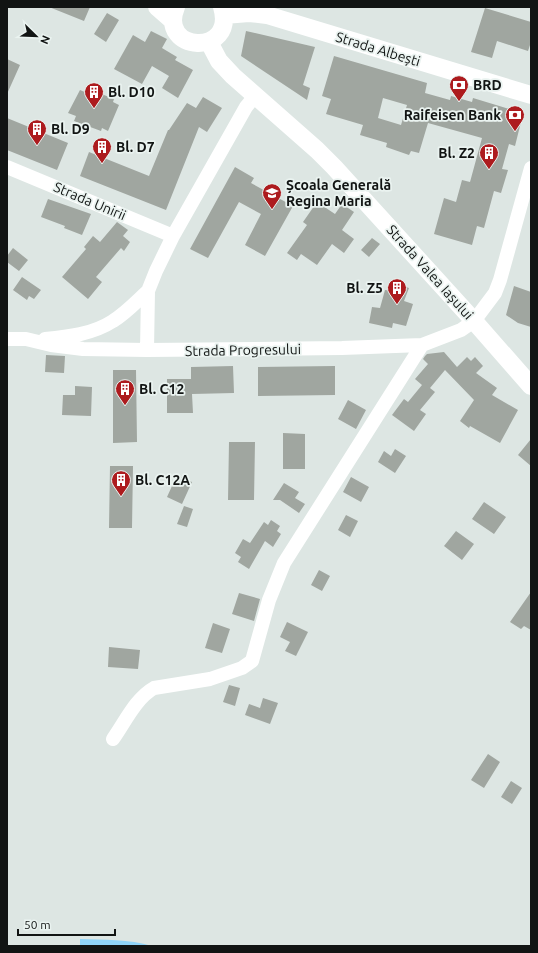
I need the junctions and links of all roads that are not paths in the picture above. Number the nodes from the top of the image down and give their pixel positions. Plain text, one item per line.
1 (157, 7) edge
2 (223, 11) edge
3 (174, 14) edge
4 (209, 42) junction
5 (531, 95) edge
6 (255, 96) junction
7 (7, 167) edge
8 (531, 168) edge
9 (528, 192) edge
10 (173, 236) junction
11 (148, 291) junction
12 (474, 321) junction
13 (7, 339) edge
14 (26, 339) junction
15 (422, 346) junction
16 (147, 350) junction
17 (531, 386) edge
18 (113, 739) dead end

1 - 3 main road
2 - 4 main road, Strada Albești
2 - 5 main road, Strada Albești
3 - 4 main road
4 - 6 main road, Strada Valea Iașului
6 - 10 street
6 - 12 main road, Strada Valea Iașului
7 - 10 street, Strada Unirii
8 - 9 street
9 - 12 street
10 - 11 street
11 - 14 street
11 - 16 street
12 - 15 street, Strada Progresului
12 - 17 main road, Strada Valea Iașului
13 - 14 street, Strada Progresului
14 - 16 street, Strada Progresului
15 - 16 street, Strada Progresului
15 - 18 street

